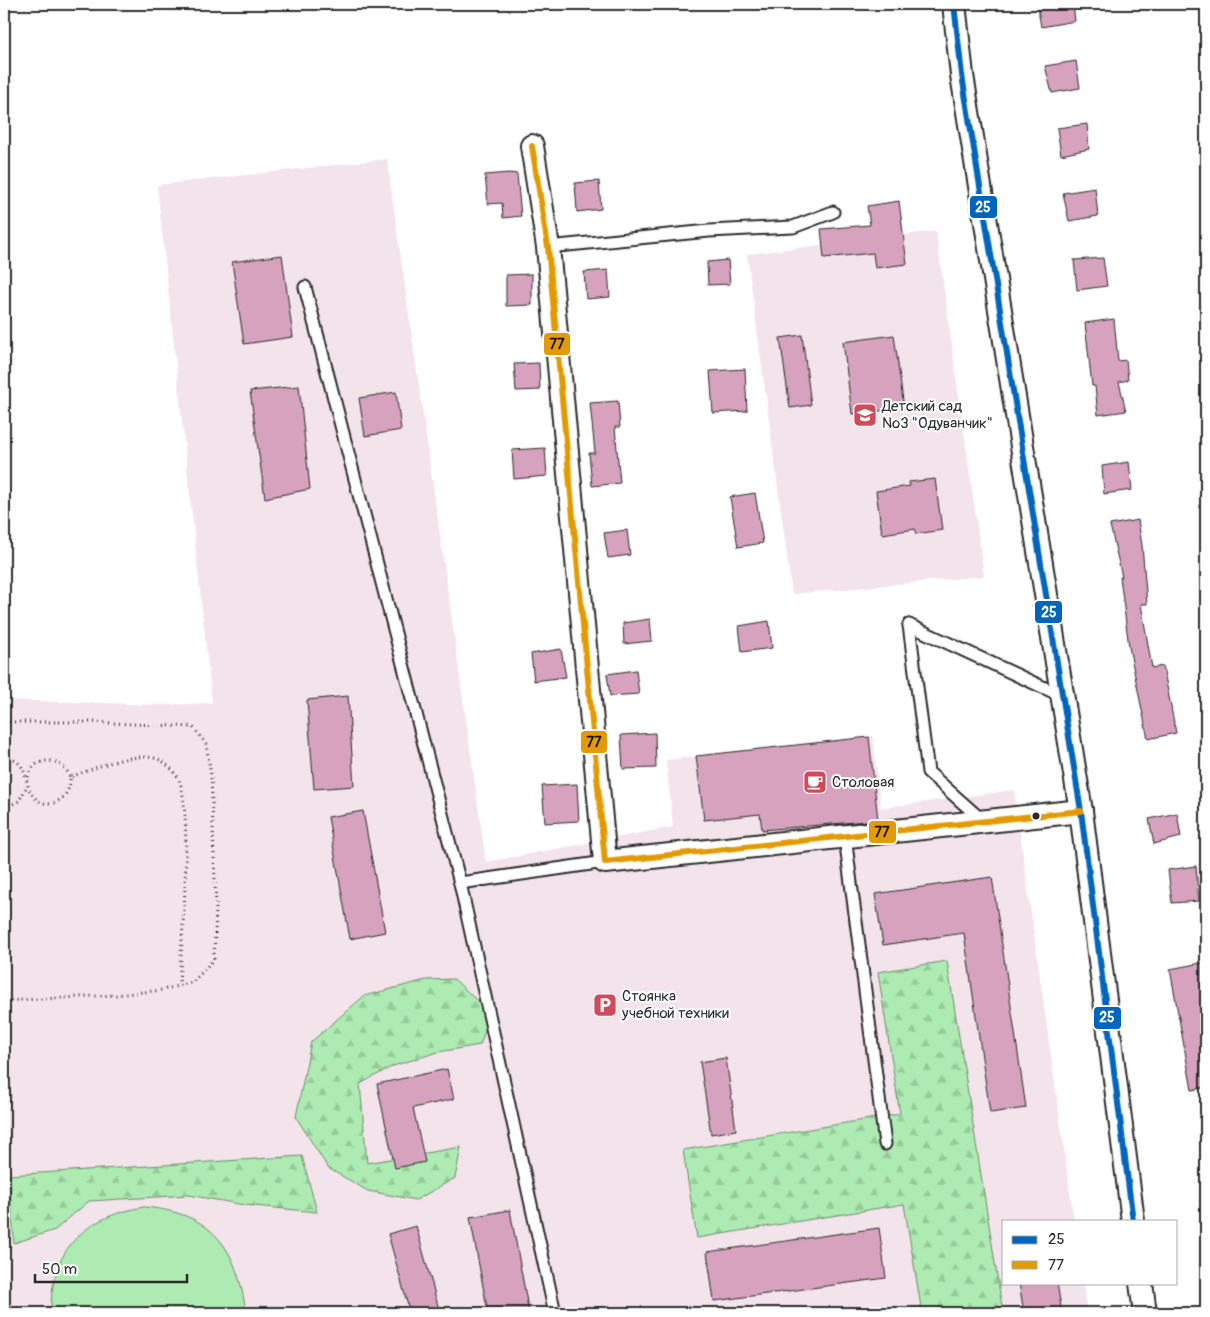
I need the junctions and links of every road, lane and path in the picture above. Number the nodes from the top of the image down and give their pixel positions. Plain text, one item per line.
1 (954, 4) edge
2 (532, 146) dead end
3 (834, 212) dead end
4 (548, 247) junction
5 (305, 287) dead end
6 (1062, 696) junction
7 (4, 722) edge
8 (4, 758) edge
9 (70, 777) junction
10 (27, 779) junction
11 (4, 808) edge
12 (1081, 811) junction
13 (984, 822) junction
14 (845, 836) junction
15 (606, 862) junction
16 (460, 883) junction
17 (179, 985) junction
18 (4, 1001) edge
19 (885, 1144) dead end
20 (1133, 1220) edge
21 (1141, 1284) edge
22 (555, 1313) edge
23 (1145, 1313) edge

1 - 6 street
2 - 4 street
3 - 4 lane
4 - 15 street
5 - 16 lane
6 - 12 street
6 - 13 lane
7 - 17 path
8 - 10 path
9 - 10 path
9 - 10 path
9 - 17 path
10 - 11 path
12 - 13 street
12 - 20 street
13 - 14 street
14 - 15 street
14 - 19 lane
15 - 16 lane
16 - 22 lane
17 - 18 path
21 - 23 street

